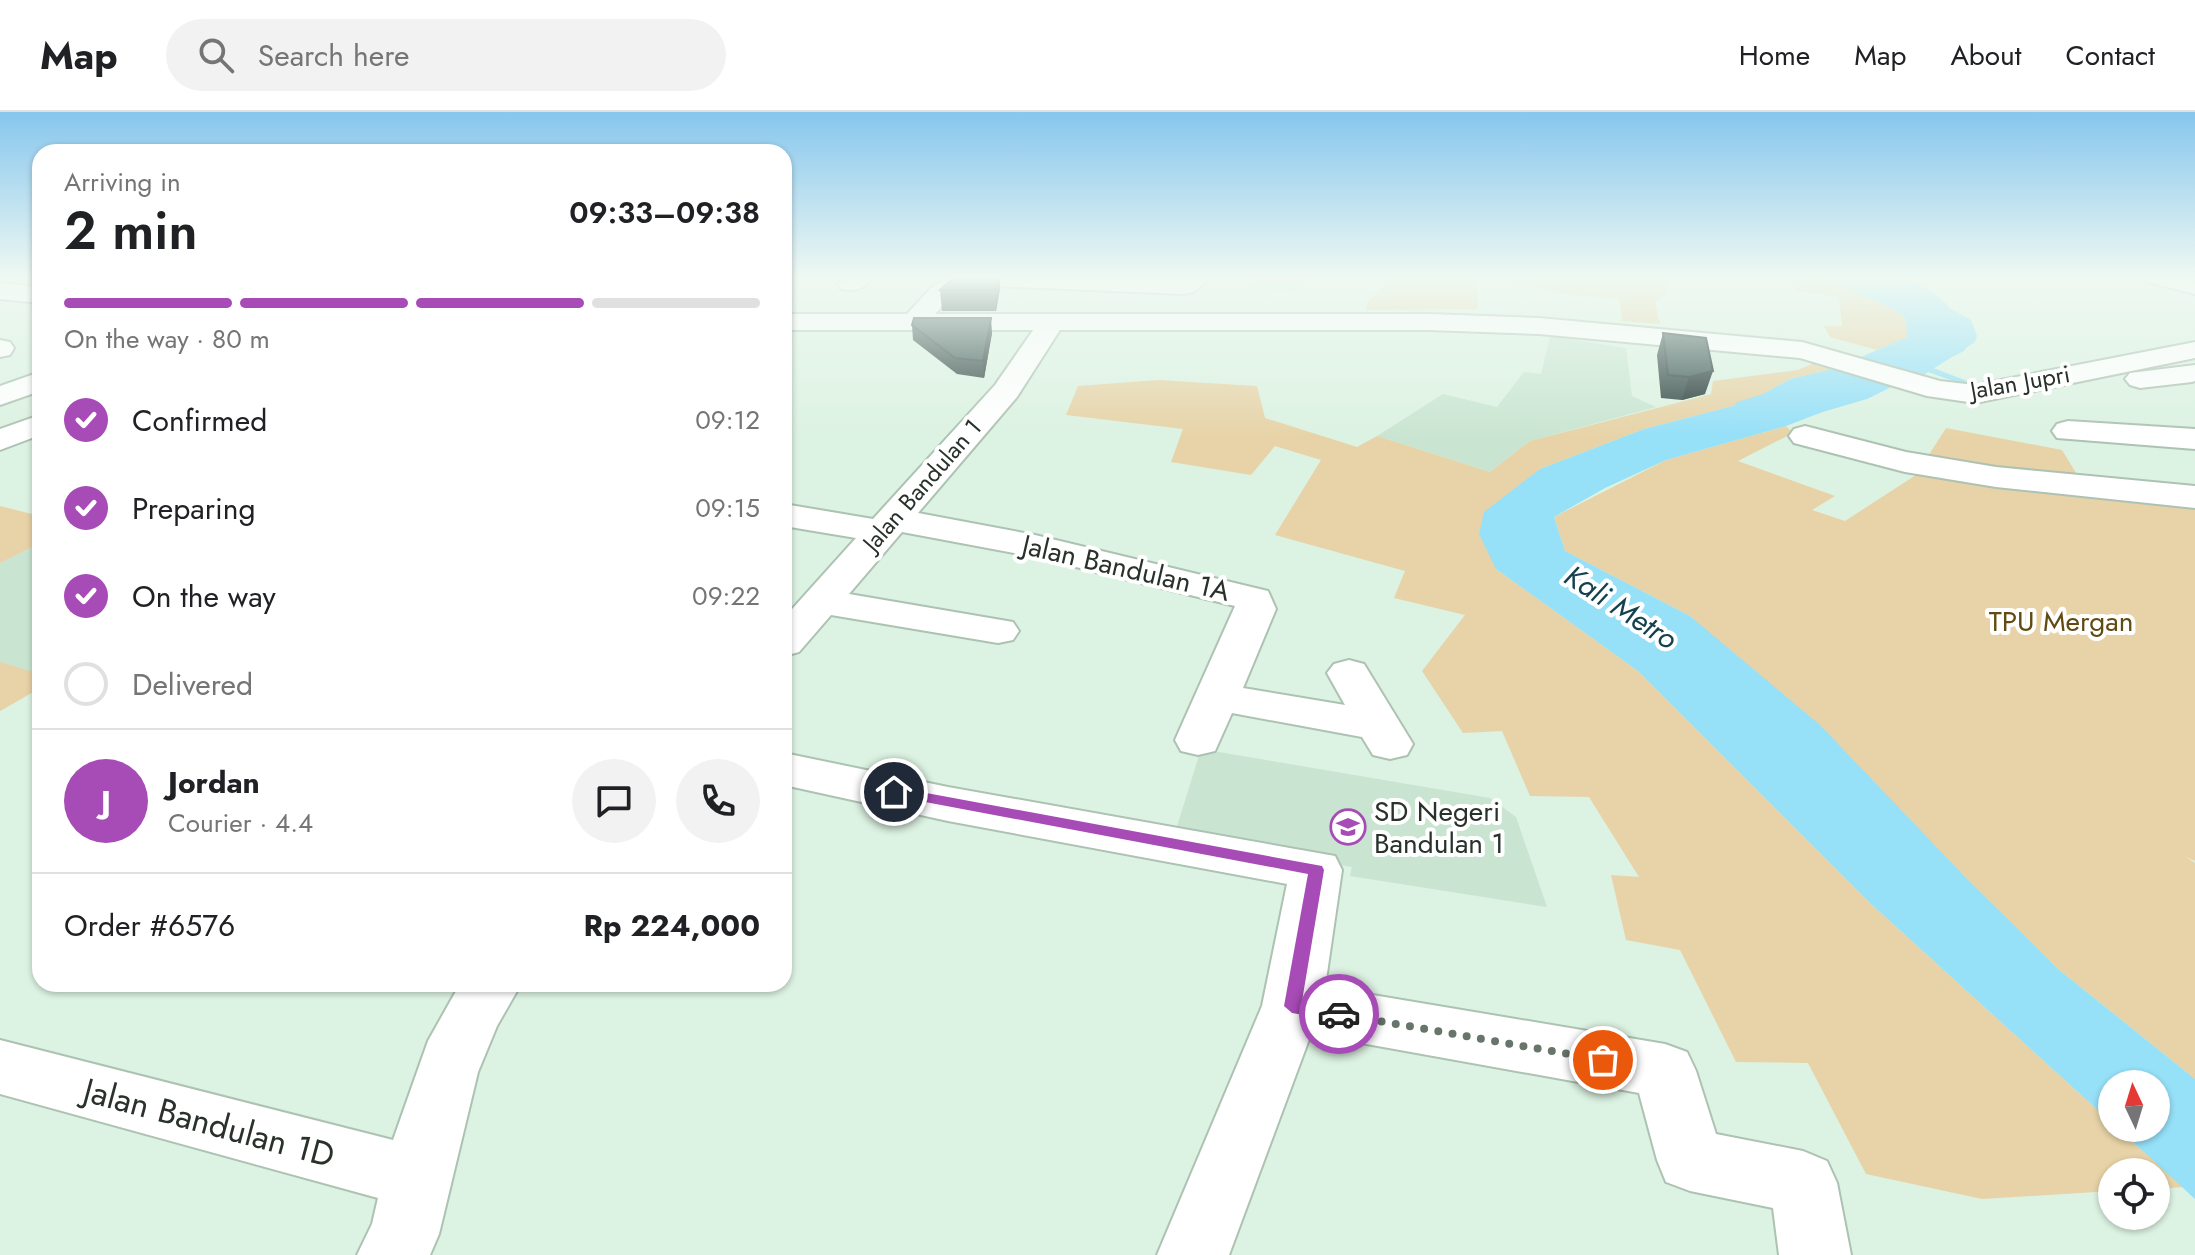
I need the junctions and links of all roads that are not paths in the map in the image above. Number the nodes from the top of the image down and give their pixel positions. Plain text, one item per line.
1 (1046, 330) edge
2 (1586, 330) edge
3 (2194, 366) edge
4 (2140, 379) dead end
5 (32, 427) edge
6 (2068, 431) dead end
7 (1805, 436) dead end
8 (2195, 439) edge
9 (0, 440) edge
10 (2080, 464) dead end
11 (2195, 474) edge
12 (2195, 497) edge
13 (792, 516) edge
14 (886, 525) junction
15 (821, 601) junction
16 (998, 631) dead end
17 (792, 634) edge
18 (1349, 673) dead end
19 (1217, 697) junction
20 (1198, 740) dead end
21 (792, 771) edge
22 (486, 992) edge
23 (1292, 1006) junction
24 (0, 1067) edge
25 (418, 1178) junction
26 (393, 1255) edge
27 (1193, 1255) edge
28 (1815, 1255) edge

1 - 14 street, Jalan Bandulan 1
2 - 3 street, Jalan Jupri
3 - 4 street
5 - 9 street
6 - 8 street
7 - 12 street
10 - 11 street
13 - 14 street
14 - 15 street, Jalan Bandulan 1
14 - 19 street, Jalan Bandulan 1A
15 - 16 street
15 - 17 street, Jalan Bandulan 1
18 - 19 street
19 - 20 street, Jalan Bandulan 1A
21 - 23 street
22 - 25 street
23 - 27 street
23 - 28 street
24 - 25 street, Jalan Bandulan 1D
25 - 26 street

